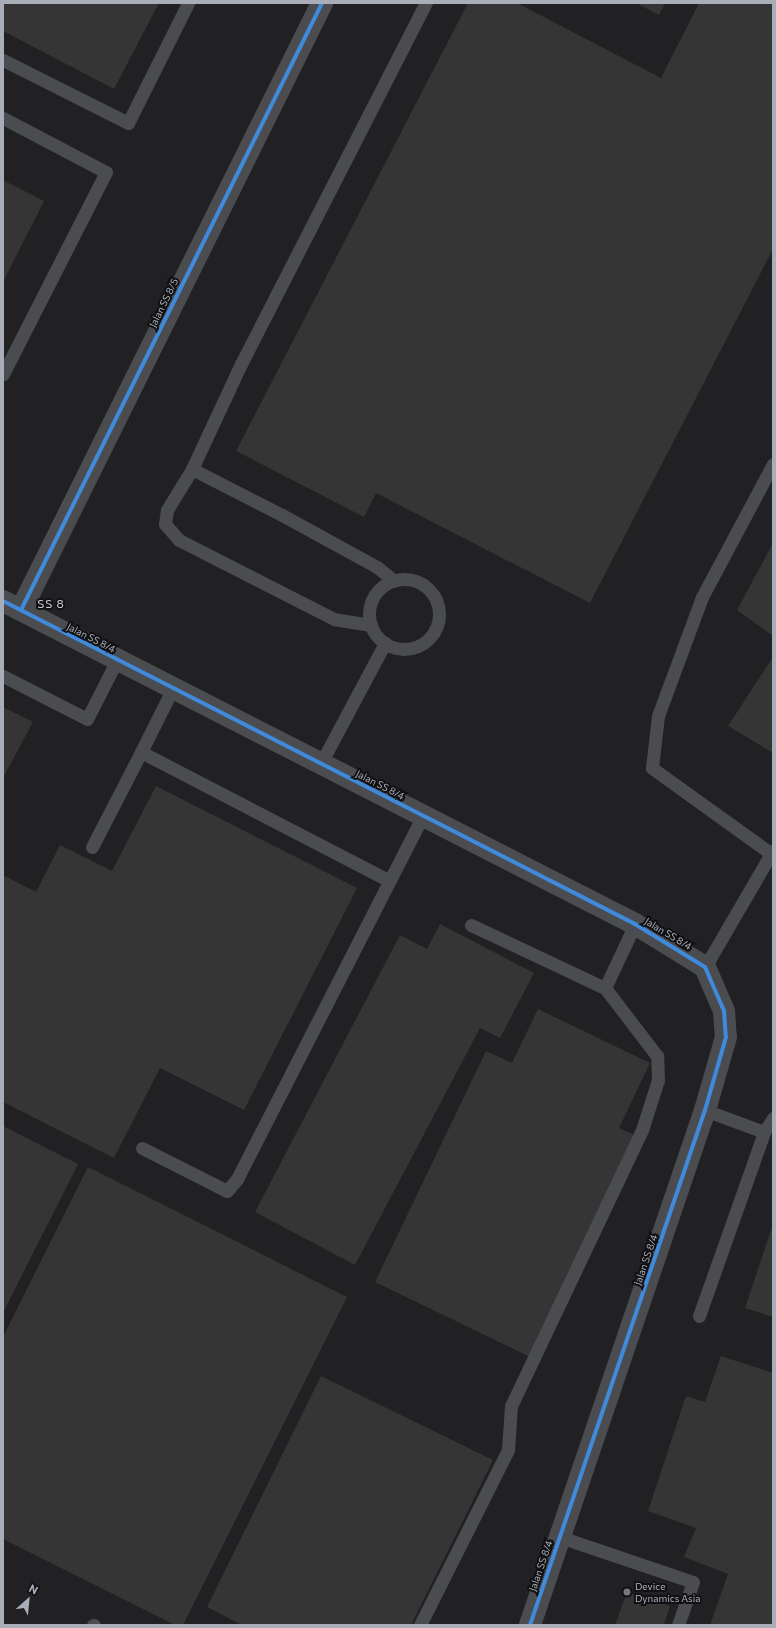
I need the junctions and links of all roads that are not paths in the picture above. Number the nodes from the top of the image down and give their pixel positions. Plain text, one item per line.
1 (188, 3) edge
2 (322, 3) edge
3 (426, 3) edge
4 (3, 60) edge
5 (3, 118) edge
6 (3, 374) edge
7 (773, 464) edge
8 (192, 469) junction
9 (394, 581) junction
10 (12, 605) edge
11 (371, 625) junction
12 (385, 643) junction
13 (117, 660) junction
14 (3, 676) edge
15 (173, 688) junction
16 (141, 752) junction
17 (321, 763) junction
18 (423, 816) junction
19 (92, 847) dead end
20 (772, 853) edge
21 (390, 881) junction
22 (635, 924) junction
23 (471, 925) dead end
24 (706, 967) junction
25 (605, 988) junction
26 (705, 1110) junction
27 (773, 1118) edge
28 (764, 1132) junction
29 (142, 1148) dead end
30 (699, 1316) dead end
31 (560, 1537) junction
32 (420, 1625) edge
33 (530, 1625) edge
34 (678, 1625) edge

1 - 4 lane
2 - 10 street, Jalan SS 8/5
3 - 8 lane
5 - 6 lane
7 - 20 lane
8 - 9 lane
8 - 11 lane
9 - 11 lane
9 - 12 lane
10 - 13 street, Jalan SS 8/4
11 - 12 lane
12 - 17 lane
13 - 14 lane
13 - 15 street, Jalan SS 8/4
15 - 16 lane
15 - 17 street, Jalan SS 8/4
16 - 19 lane
16 - 21 lane
17 - 18 street, Jalan SS 8/4
18 - 21 lane
18 - 22 street, Jalan SS 8/4
20 - 24 lane
21 - 29 lane
22 - 24 street, Jalan SS 8/4
22 - 25 lane
23 - 25 lane
24 - 26 street, Jalan SS 8/4
25 - 32 lane
26 - 28 lane
26 - 31 street, Jalan SS 8/4
27 - 28 lane
28 - 30 lane
31 - 33 street, Jalan SS 8/4
31 - 34 lane

